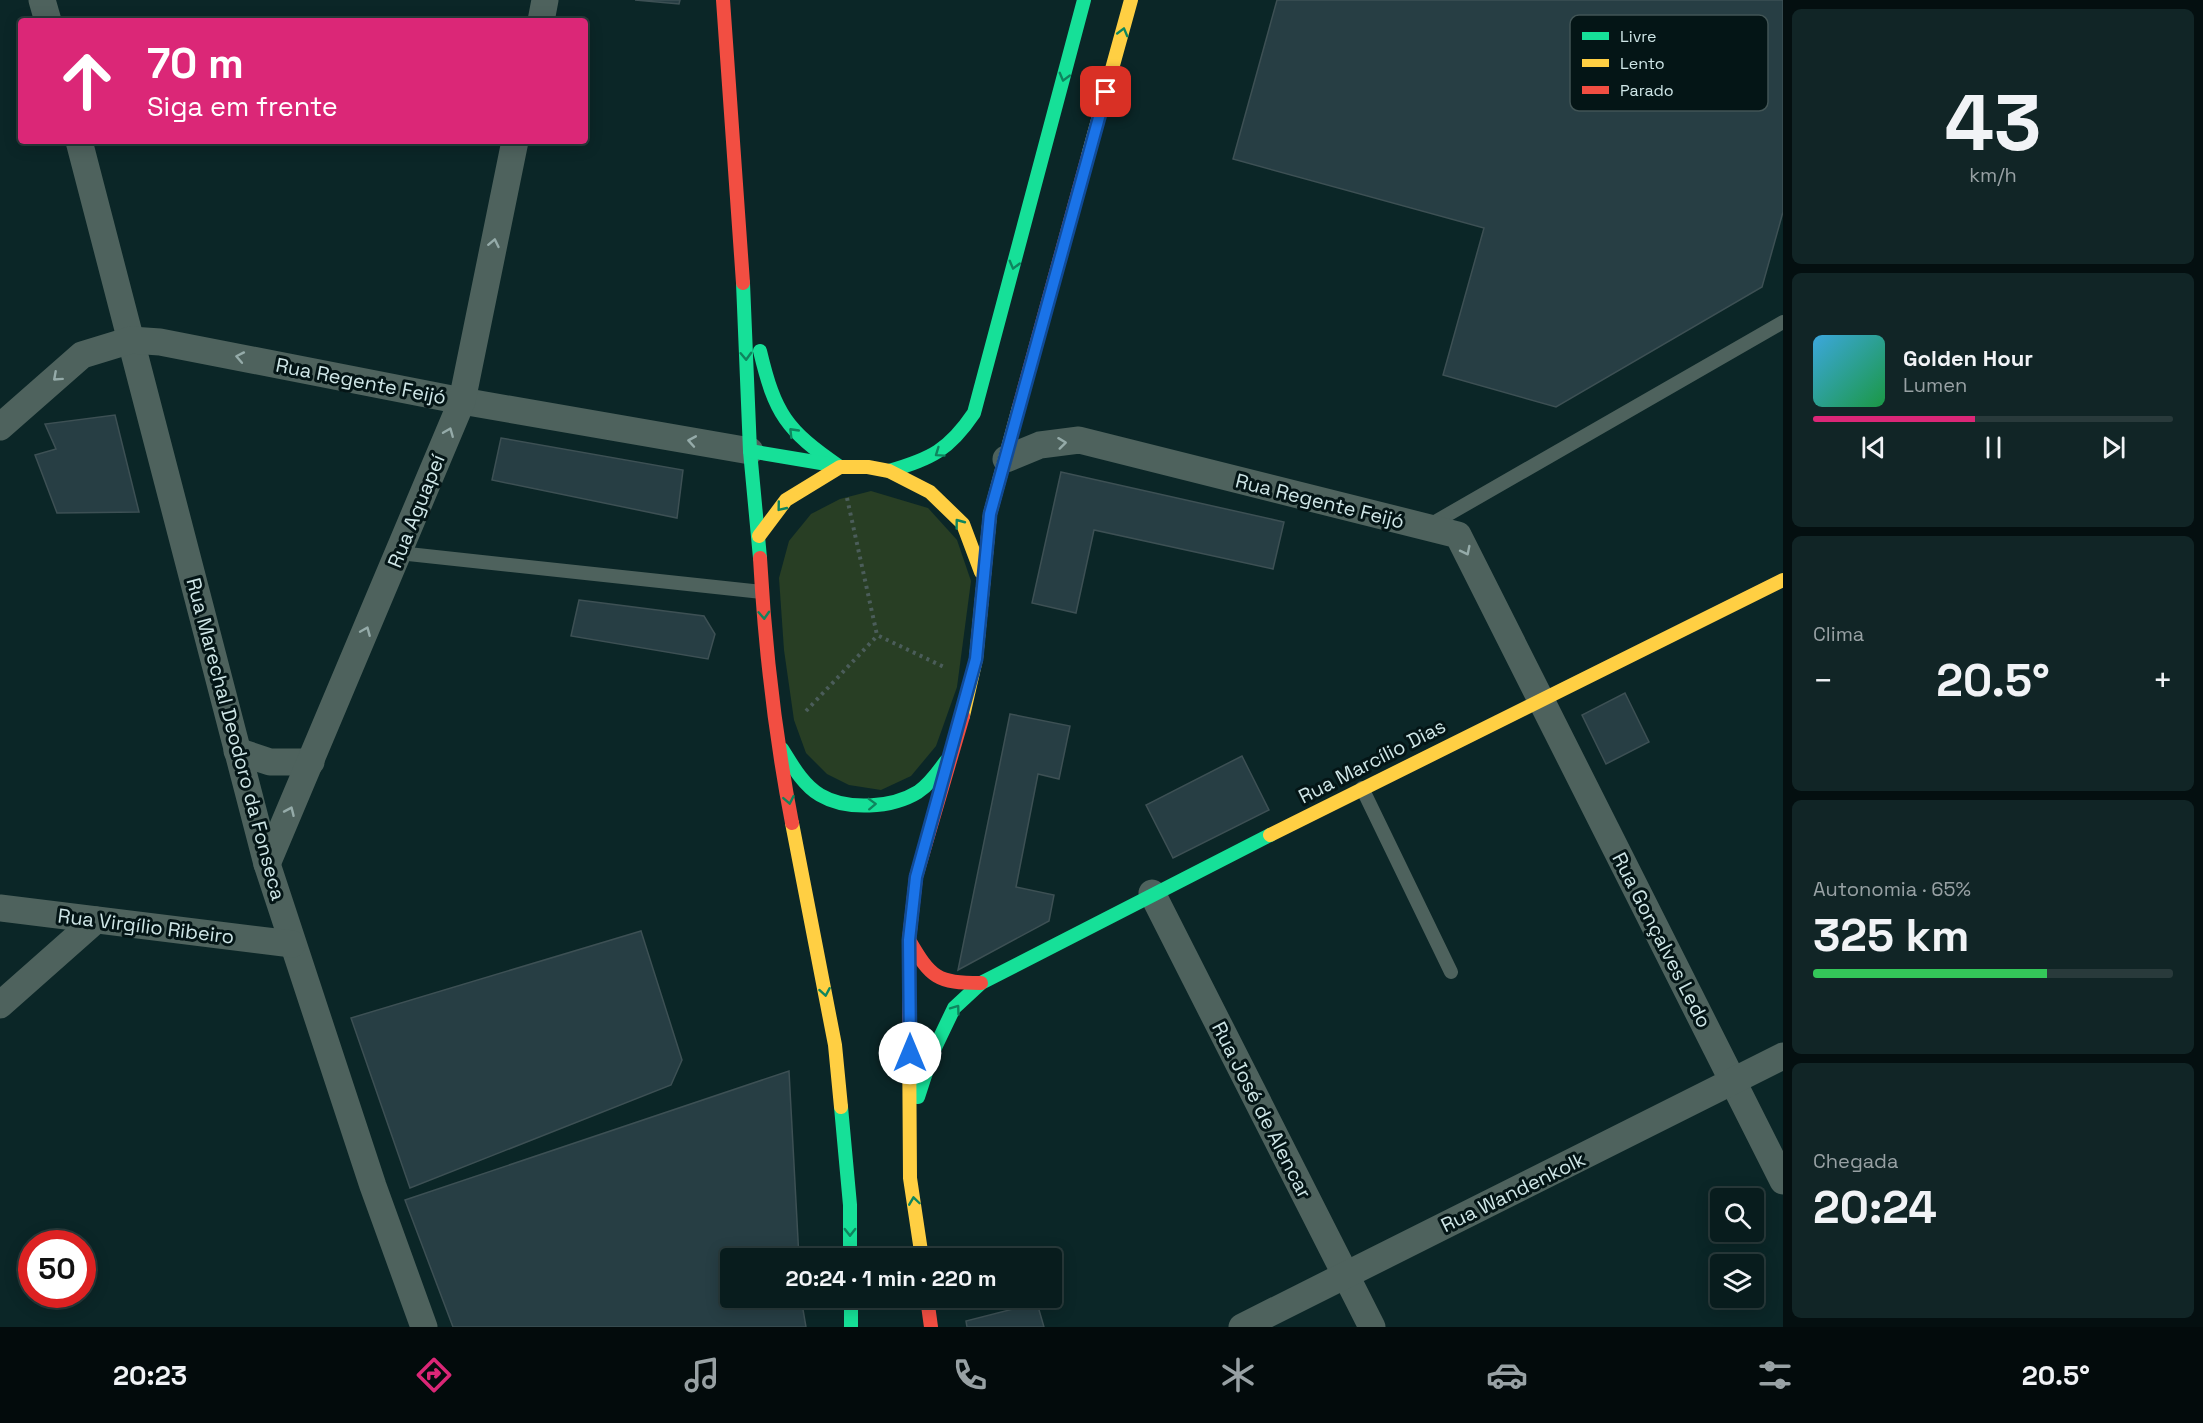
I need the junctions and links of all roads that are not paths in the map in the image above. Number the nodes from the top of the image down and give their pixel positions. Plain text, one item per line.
1 (545, 0) edge
2 (723, 0) edge
3 (1084, 0) edge
4 (1131, 0) edge
5 (542, 18) edge
6 (80, 144) edge
7 (514, 144) edge
8 (743, 277) junction
9 (1783, 322) edge
10 (131, 340) junction
11 (462, 401) junction
12 (0, 427) edge
13 (750, 451) junction
14 (1006, 459) junction
15 (840, 466) junction
16 (889, 471) junction
17 (1427, 527) junction
18 (759, 536) junction
19 (399, 553) junction
20 (983, 576) junction
21 (1783, 580) edge
22 (762, 592) junction
23 (1541, 698) junction
24 (777, 743) junction
25 (237, 751) junction
26 (950, 756) junction
27 (311, 762) junction
28 (1362, 788) junction
29 (267, 864) junction
30 (1152, 893) junction
31 (0, 908) edge
32 (96, 920) junction
33 (909, 940) junction
34 (292, 944) junction
35 (1451, 972) dead end
36 (981, 983) junction
37 (0, 1005) edge
38 (1783, 1056) edge
39 (1733, 1082) junction
40 (910, 1121) junction
41 (1783, 1181) edge
42 (850, 1248) edge
43 (920, 1248) edge
44 (1345, 1275) junction
45 (850, 1308) edge
46 (929, 1308) edge
47 (424, 1327) edge
48 (851, 1327) edge
49 (932, 1327) edge
50 (1242, 1327) edge
51 (1372, 1327) edge

1 - 5 street
2 - 8 main road
3 -> 16 main road
14 -> 4 main road
6 - 10 street, Rua Marechal Deodoro da Fonseca
11 -> 7 street, Rua Aguapeí
8 -> 13 main road
15 -> 8 main road
9 - 17 lane
11 -> 10 street, Rua Regente Feijó
10 -> 12 street, Rua Regente Feijó
10 - 25 street, Rua Marechal Deodoro da Fonseca
13 -> 11 street, Rua Regente Feijó
19 -> 11 street, Rua Aguapeí
13 - 15 main road
13 - 18 main road
14 -> 17 street, Rua Regente Feijó
14 - 20 main road
15 - 16 main road
15 -> 18 main road
20 -> 16 main road
17 -> 23 street, Rua Regente Feijó
18 - 22 main road
19 - 22 lane
27 -> 19 street, Rua Aguapeí
20 - 26 main road
21 - 23 main road, Rua Marcílio Dias
22 -> 24 main road
23 - 28 main road, Rua Marcílio Dias
23 - 39 street, Rua Gonçalves Ledo
24 -> 26 main road
24 -> 42 main road
25 - 27 street
25 - 29 street, Rua Marechal Deodoro da Fonseca
26 - 33 main road
29 -> 27 street, Rua Aguapeí
28 - 30 main road, Rua Marcílio Dias
28 - 35 lane
29 - 34 street, Rua Marechal Deodoro da Fonseca
30 - 36 main road, Rua Marcílio Dias
30 - 44 street, Rua José de Alencar
31 - 32 street, Rua Virgílio Ribeiro
32 - 34 street, Rua Virgílio Ribeiro
32 - 37 street
33 - 36 main road, Rua Marcílio Dias
33 - 40 main road
34 - 47 street, Rua Marechal Deodoro da Fonseca
40 -> 36 main road, Rua Marcílio Dias
38 - 39 street, Rua Wandenkolk
39 - 41 street, Rua Gonçalves Ledo
39 - 44 street, Rua Wandenkolk
43 -> 40 main road
44 - 50 street, Rua Wandenkolk
44 - 51 street, Rua José de Alencar
45 - 48 main road
46 - 49 main road

